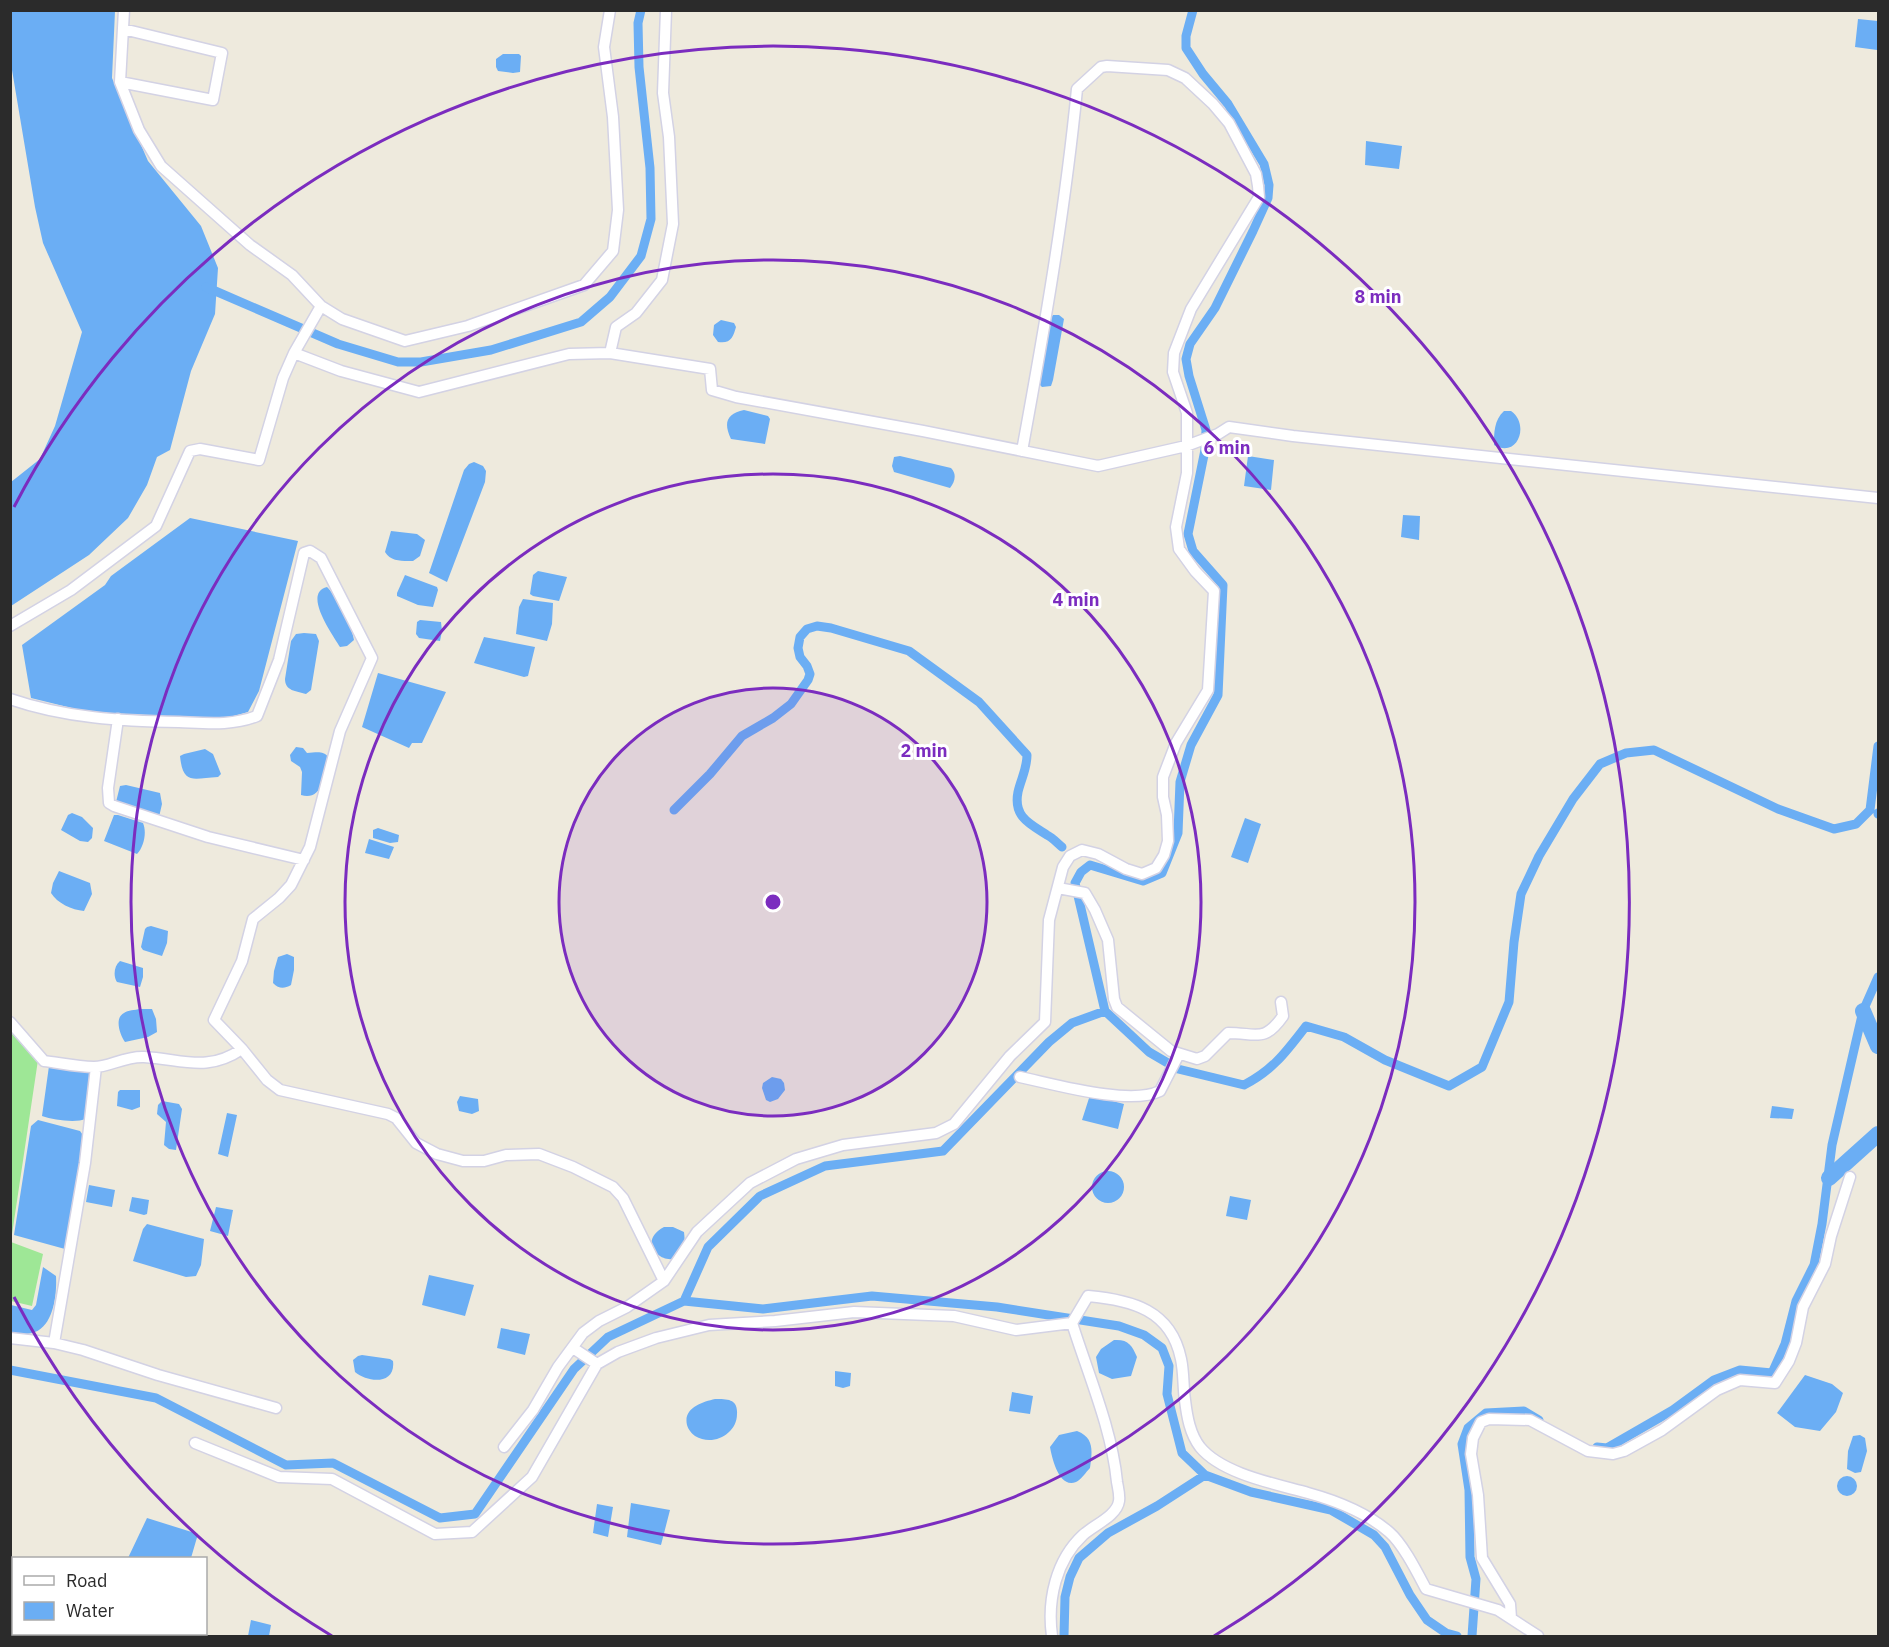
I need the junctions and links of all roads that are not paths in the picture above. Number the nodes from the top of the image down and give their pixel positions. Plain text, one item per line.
1 (124, 10) edge
2 (610, 10) edge
3 (666, 10) edge
4 (123, 29) junction
5 (120, 82) junction
6 (321, 306) junction
7 (294, 353) junction
8 (610, 353) junction
9 (1189, 445) junction
10 (1022, 451) junction
11 (1878, 498) edge
12 (10, 626) edge
13 (10, 699) edge
14 (118, 719) junction
15 (304, 860) junction
16 (1058, 888) junction
17 (1281, 1002) dead end
18 (10, 1022) edge
19 (242, 1049) junction
20 (1179, 1054) junction
21 (96, 1067) junction
22 (1020, 1077) dead end
23 (1850, 1177) dead end
24 (664, 1281) junction
25 (1072, 1323) junction
26 (10, 1338) edge
27 (54, 1343) junction
28 (573, 1348) junction
29 (597, 1364) junction
30 (276, 1408) dead end
31 (195, 1443) dead end
32 (504, 1447) dead end
33 (1511, 1618) junction
34 (1052, 1636) edge
35 (1538, 1636) edge

1 - 4 street
2 - 6 street
3 - 8 street
4 - 5 street
4 - 5 street
5 - 6 street
6 - 7 street
7 - 8 street
7 - 12 street
8 - 10 street
9 - 10 street
9 - 10 street
9 - 11 street
9 - 16 street
13 - 14 street
14 - 15 street
14 - 15 street
15 - 19 street
16 - 20 street
16 - 24 street
17 - 20 street
18 - 21 street
19 - 21 street
19 - 24 street
20 - 22 street
21 - 27 street
23 - 33 street
24 - 28 street
25 - 29 street
25 - 33 street
25 - 34 street
26 - 27 street
27 - 30 street
28 - 29 street
28 - 32 street
29 - 31 street
33 - 35 street

